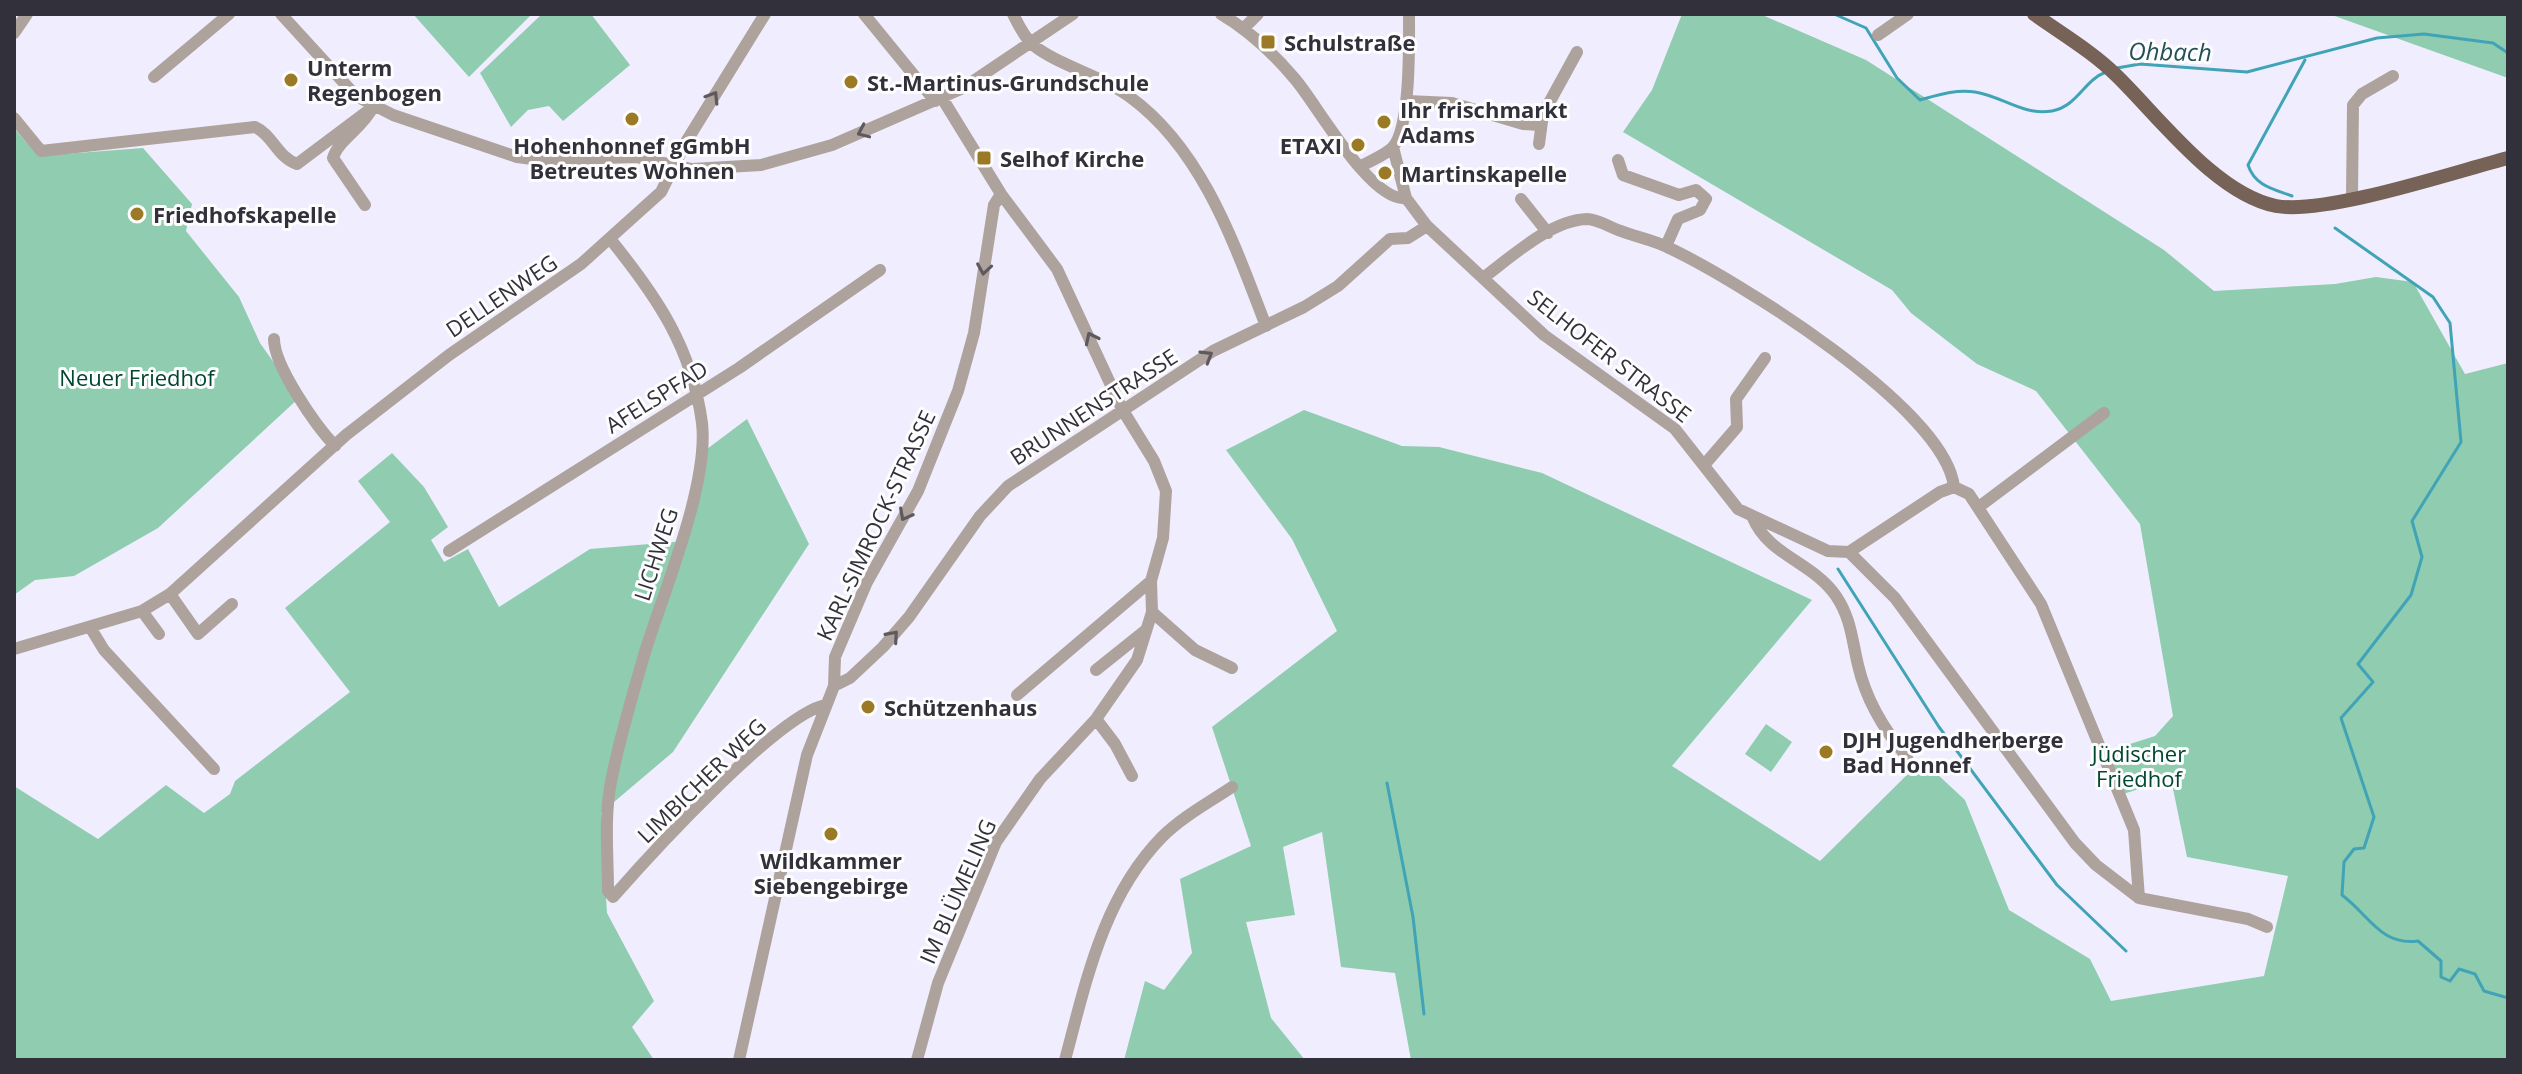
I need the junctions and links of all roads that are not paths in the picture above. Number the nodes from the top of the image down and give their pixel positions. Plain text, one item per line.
1 (27, 14) edge
2 (229, 14) edge
3 (281, 14) edge
4 (765, 14) edge
5 (864, 14) edge
6 (1013, 14) edge
7 (1073, 14) edge
8 (1221, 14) edge
9 (1258, 14) edge
10 (1409, 14) edge
11 (1908, 14) edge
12 (2044, 17) edge
13 (1244, 28) junction
14 (14, 33) edge
15 (1878, 35) dead end
16 (1032, 44) junction
17 (1577, 52) dead end
18 (2393, 76) dead end
19 (154, 77) dead end
20 (938, 99) junction
21 (1407, 101) junction
22 (373, 107) junction
23 (14, 118) edge
24 (1539, 125) junction
25 (1539, 144) dead end
26 (1393, 147) junction
27 (2508, 158) edge
28 (1618, 160) dead end
29 (674, 164) junction
30 (1360, 167) junction
31 (1000, 192) junction
32 (2352, 197) junction
33 (1406, 198) junction
34 (1521, 199) dead end
35 (365, 205) dead end
36 (1427, 226) junction
37 (1548, 233) junction
38 (611, 240) junction
39 (1666, 246) junction
40 (880, 270) dead end
41 (1483, 278) junction
42 (1266, 326) junction
43 (274, 339) dead end
44 (1765, 358) dead end
45 (696, 394) junction
46 (1122, 409) junction
47 (2104, 413) dead end
48 (335, 446) junction
49 (1705, 464) junction
50 (1954, 487) junction
51 (1980, 506) junction
52 (1753, 518) junction
53 (449, 551) dead end
54 (1849, 552) junction
55 (1151, 581) junction
56 (170, 594) junction
57 (232, 604) dead end
58 (142, 611) junction
59 (1152, 612) junction
60 (90, 627) junction
61 (1149, 628) junction
62 (159, 634) dead end
63 (14, 649) edge
64 (1232, 668) dead end
65 (1096, 670) dead end
66 (834, 686) junction
67 (1017, 695) dead end
68 (826, 705) junction
69 (1096, 719) junction
70 (1907, 757) dead end
71 (214, 769) dead end
72 (1132, 776) dead end
73 (1232, 787) dead end
74 (613, 897) joint
75 (2139, 898) junction
76 (2267, 927) dead end
77 (739, 1060) edge
78 (917, 1060) edge
79 (1065, 1060) edge

1 - 14 street
2 - 19 street
3 - 22 street
29 -> 4 street, DELLENWEG
5 - 20 street, IM BLÜMELING
6 - 16 street
7 - 16 street
8 - 13 street, SELHOFER STRASSE
9 - 13 street
10 - 21 street
11 - 15 street
12 - 32 main road
13 - 30 street, SELHOFER STRASSE
16 - 20 street
16 - 42 street
17 - 24 street
18 - 32 street
20 -> 29 street
20 - 31 street, IM BLÜMELING
21 - 24 street
21 - 26 street
22 - 23 street
22 - 29 street
22 - 35 street
24 - 25 street
26 - 30 street
26 - 33 street
27 - 32 main road
28 - 39 street
29 - 38 street, DELLENWEG
30 - 33 street, SELHOFER STRASSE
46 -> 31 street, IM BLÜMELING
31 -> 66 street, KARL-SIMROCK-STRASSE
33 - 36 street, SELHOFER STRASSE
34 - 37 street
36 - 41 street, SELHOFER STRASSE
36 - 42 street, BRUNNENSTRASSE
37 - 39 street
37 - 41 street
38 - 45 street, LICHWEG
38 - 48 street, DELLENWEG
39 - 50 street
40 - 45 street, AFELSPFAD
41 - 49 street, SELHOFER STRASSE
46 -> 42 street, BRUNNENSTRASSE
43 - 48 street
44 - 49 street
45 - 53 street, AFELSPFAD
45 - 74 street, LICHWEG
46 - 55 street, IM BLÜMELING
66 -> 46 street, BRUNNENSTRASSE
47 - 51 street
48 - 56 street, DELLENWEG
49 - 52 street, SELHOFER STRASSE
50 - 51 street
50 - 54 street
51 - 75 street
52 - 54 street
52 - 70 street, SELHOFER STRASSE
54 - 75 street
55 - 59 street, IM BLÜMELING
55 - 67 street
56 - 57 street
56 - 58 street, DELLENWEG
58 - 60 street, DELLENWEG
58 - 62 street
59 - 61 street, IM BLÜMELING
59 - 64 street
60 - 63 street, DELLENWEG
60 - 71 street
61 - 65 street
61 - 69 street, IM BLÜMELING
66 - 68 street, KARL-SIMROCK-STRASSE
68 - 74 street, LIMBICHER WEG
68 - 77 street, KARL-SIMROCK-STRASSE
69 - 72 street
69 - 78 street, IM BLÜMELING
73 - 79 street
75 - 76 street

